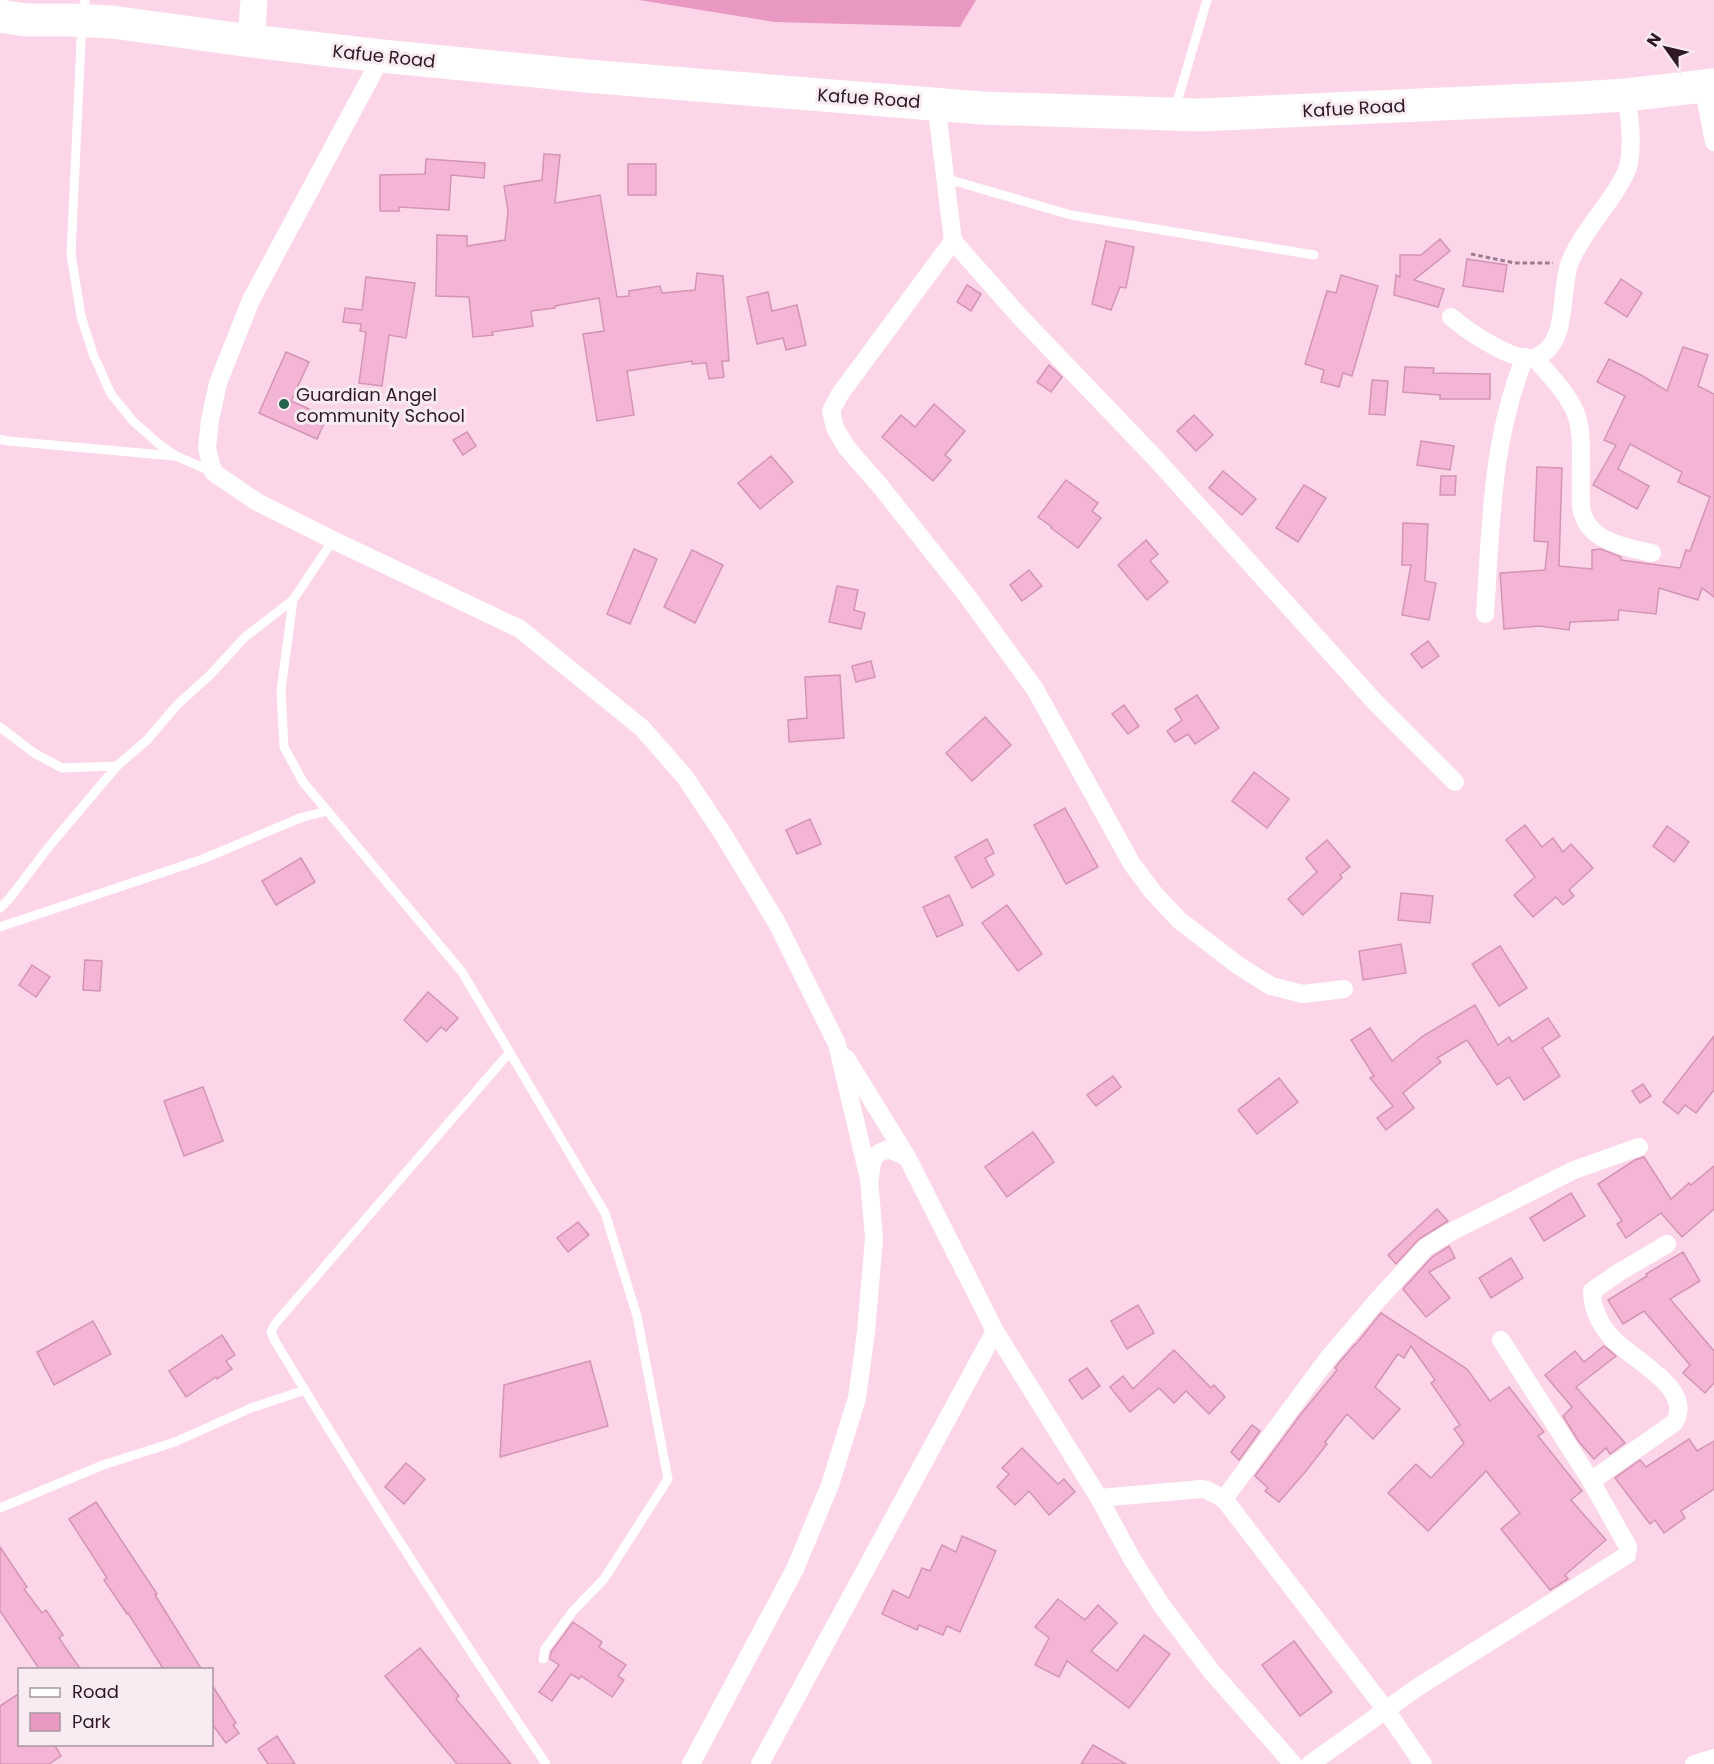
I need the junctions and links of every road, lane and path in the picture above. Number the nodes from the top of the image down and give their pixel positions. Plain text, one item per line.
1 (254, 0) edge
2 (1207, 0) edge
3 (78, 10) edge
4 (8, 22) edge
5 (251, 41) junction
6 (382, 56) junction
7 (1709, 86) edge
8 (1626, 95) junction
9 (936, 104) junction
10 (1174, 114) junction
11 (1714, 142) edge
12 (944, 178) junction
13 (952, 241) junction
14 (1471, 254) dead end
15 (1314, 255) dead end
16 (1569, 262) junction
17 (1451, 317) dead end
18 (1530, 358) junction
19 (0, 439) edge
20 (176, 456) junction
21 (213, 472) junction
22 (333, 540) junction
23 (1652, 553) dead end
24 (293, 600) junction
25 (1485, 614) dead end
26 (0, 727) edge
27 (117, 766) junction
28 (1455, 782) dead end
29 (327, 811) junction
30 (0, 908) edge
31 (0, 927) edge
32 (1344, 989) dead end
33 (837, 1044) junction
34 (509, 1053) junction
35 (1639, 1147) dead end
36 (907, 1157) junction
37 (869, 1179) junction
38 (1667, 1244) dead end
39 (995, 1331) junction
40 (1501, 1340) dead end
41 (304, 1390) junction
42 (1591, 1481) junction
43 (1100, 1498) junction
44 (1224, 1499) junction
45 (0, 1508) edge
46 (543, 1659) dead end
47 (1386, 1710) junction
48 (1714, 1758) edge
49 (1289, 1762) edge
50 (546, 1764) edge
51 (691, 1764) edge
52 (760, 1764) edge
53 (1310, 1764) edge
54 (1423, 1764) edge
55 (1694, 1764) edge

1 - 5 street
2 - 10 lane
3 - 4 highway, Kafue Road
3 - 5 highway, Kafue Road
3 - 20 lane
5 - 6 highway, Kafue Road
6 - 9 highway, Kafue Road
6 - 21 street
7 - 8 highway, Kafue Road
7 - 11 street
8 - 10 highway, Kafue Road
8 - 16 street
9 - 10 highway, Kafue Road
9 - 12 street
12 - 13 street
12 - 15 lane
13 - 28 street
13 - 32 street
14 - 16 path
16 - 18 street
17 - 18 street
18 - 23 street
18 - 25 street
19 - 20 lane
20 - 21 lane
21 - 22 street
22 - 24 lane
22 - 33 street
24 - 27 lane
24 - 29 lane
26 - 27 lane
27 - 30 lane
29 - 31 lane
29 - 34 lane
33 - 36 street
33 - 37 street
34 - 41 lane
34 - 46 lane
35 - 44 street
36 - 37 street
36 - 39 street
37 - 51 street
38 - 42 street
39 - 43 street
39 - 52 street
40 - 42 street
41 - 45 lane
41 - 50 lane
42 - 47 street
43 - 44 street
43 - 49 street
44 - 47 street
47 - 53 street
47 - 54 street
48 - 55 street

